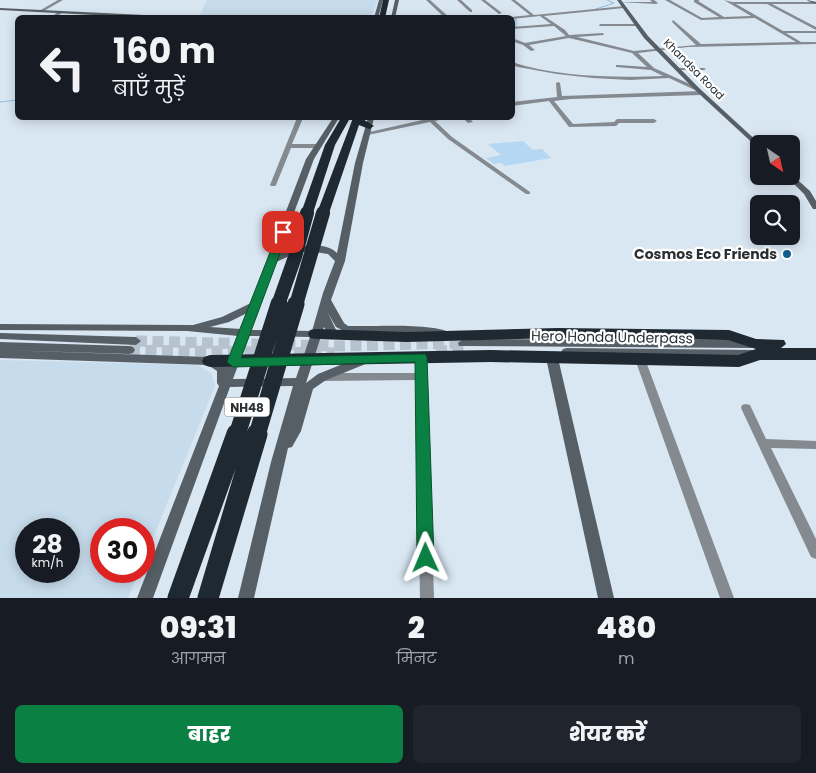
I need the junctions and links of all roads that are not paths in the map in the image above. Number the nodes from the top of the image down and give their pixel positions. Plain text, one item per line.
1 (61, 0) edge
2 (381, 0) edge
3 (386, 0) edge
4 (393, 0) edge
5 (397, 0) edge
6 (428, 0) edge
7 (459, 0) edge
8 (484, 0) edge
9 (512, 0) edge
10 (652, 0) edge
11 (667, 0) edge
12 (726, 0) edge
13 (699, 2) edge
14 (814, 2) edge
15 (622, 3) edge
16 (731, 3) junction
17 (767, 3) junction
18 (674, 4) junction
19 (683, 4) dead end
20 (691, 4) dead end
21 (0, 9) edge
22 (471, 10) dead end
23 (527, 10) junction
24 (536, 10) dead end
25 (40, 11) junction
26 (61, 12) junction
27 (70, 12) junction
28 (713, 12) junction
29 (500, 13) dead end
30 (690, 13) junction
31 (56, 15) edge
32 (66, 15) edge
33 (128, 15) edge
34 (377, 15) edge
35 (383, 15) edge
36 (389, 15) edge
37 (394, 15) edge
38 (445, 15) edge
39 (540, 15) junction
40 (532, 16) junction
41 (515, 18) edge
42 (723, 18) junction
43 (755, 18) junction
44 (673, 21) dead end
45 (553, 25) junction
46 (637, 25) junction
47 (600, 26) dead end
48 (515, 28) edge
49 (816, 30) edge
50 (781, 32) junction
51 (603, 34) dead end
52 (568, 36) junction
53 (515, 40) edge
54 (800, 43) junction
55 (816, 43) edge
56 (527, 45) junction
57 (699, 45) junction
58 (515, 46) edge
59 (658, 49) junction
60 (533, 50) dead end
61 (634, 52) junction
62 (515, 65) edge
63 (618, 66) dead end
64 (652, 69) junction
65 (679, 69) junction
66 (704, 69) dead end
67 (670, 77) junction
68 (616, 79) junction
69 (558, 83) dead end
70 (620, 84) dead end
71 (625, 90) dead end
72 (699, 91) junction
73 (629, 95) junction
74 (560, 98) junction
75 (550, 99) junction
76 (515, 104) edge
77 (299, 120) edge
78 (335, 120) edge
79 (426, 120) edge
80 (654, 121) dead end
81 (360, 123) edge
82 (750, 139) edge
83 (289, 146) junction
84 (319, 146) junction
85 (799, 185) edge
86 (272, 186) dead end
87 (528, 193) dead end
88 (816, 207) edge
89 (272, 260) junction
90 (340, 261) junction
91 (326, 300) junction
92 (255, 305) junction
93 (323, 314) junction
94 (0, 327) edge
95 (187, 328) junction
96 (244, 333) junction
97 (316, 334) junction
98 (333, 334) junction
99 (0, 336) edge
100 (459, 343) junction
101 (816, 344) edge
102 (0, 346) edge
103 (757, 349) junction
104 (0, 354) edge
105 (816, 354) edge
106 (421, 357) junction
107 (367, 358) junction
108 (552, 358) junction
109 (640, 359) junction
110 (210, 361) junction
111 (306, 361) junction
112 (233, 362) junction
113 (422, 376) junction
114 (322, 377) junction
115 (300, 382) junction
116 (224, 386) junction
117 (746, 408) dead end
118 (763, 443) junction
119 (284, 445) junction
120 (816, 445) edge
121 (816, 553) edge
122 (145, 598) edge
123 (178, 598) edge
124 (208, 598) edge
125 (246, 598) edge
126 (427, 598) edge
127 (606, 598) edge
128 (726, 598) edge

1 - 25 street
2 - 34 main road
3 - 35 highway
4 - 36 highway
5 - 37 main road
6 - 38 street
7 - 22 street
8 - 29 street
9 - 23 street
10 - 15 street
11 - 18 street
12 - 16 street
13 - 20 street
13 - 28 street
14 - 17 street
15 - 39 street
15 - 46 main road, Khandsa Road
16 - 17 street
16 - 43 street
17 - 49 street
18 - 19 street
18 - 30 street
21 - 25 main road
23 - 24 street
23 - 40 street
25 - 26 main road
26 - 27 main road
26 - 31 street
27 - 32 street
27 - 33 main road
28 - 30 street
28 - 42 street
30 - 42 street
39 - 40 street
39 - 45 street
40 - 41 street
42 - 43 street
43 - 50 street
44 - 57 street
45 - 48 street
45 - 52 street
46 - 47 street
46 - 59 main road, Khandsa Road
49 - 50 street
50 - 54 street
51 - 52 street
52 - 56 street
52 - 61 street
53 - 56 street
54 - 55 street
54 - 57 street
56 - 58 street
56 - 60 street
57 - 59 street
59 - 61 street
59 - 65 main road, Khandsa Road
61 - 64 street
62 - 68 street
63 - 64 street
64 - 67 street
65 - 66 street
65 - 72 main road, Khandsa Road
67 - 68 street
67 - 72 street
68 - 70 street
69 - 74 street
71 - 73 street
72 - 73 street
72 - 82 main road, Khandsa Road
73 - 74 street
74 - 75 street
75 - 76 street
75 - 80 street
77 - 83 street
78 - 84 main road
79 - 81 street
79 - 87 street
81 - 90 main road
81 - 123 highway, NH48, bridge
81 - 124 highway, NH48, bridge
83 - 84 street
83 - 86 street
84 - 89 main road
85 - 88 main road
89 - 90 main road
89 - 92 main road
90 - 91 main road
91 - 93 main road
91 - 100 main road
92 - 95 main road
92 - 96 main road
93 - 97 main road
93 - 98 main road
94 - 95 main road
95 - 96 main road
96 - 97 main road
96 - 112 main road
97 - 98 highway
97 - 111 main road
98 - 100 highway
99 - 102 main road
100 - 103 highway
101 - 103 highway
103 - 105 highway
103 - 109 highway
104 - 110 main road
106 - 107 highway
106 - 108 highway
106 - 113 street
107 - 111 highway
107 - 114 main road
108 - 109 highway
108 - 127 main road
109 - 128 street
110 - 112 highway
110 - 116 main road
111 - 112 highway
111 - 115 main road
112 - 116 main road
113 - 114 street
113 - 126 street
114 - 119 main road
115 - 116 main road
115 - 119 main road
116 - 122 main road
117 - 118 street
118 - 120 street
118 - 121 street
119 - 125 main road

